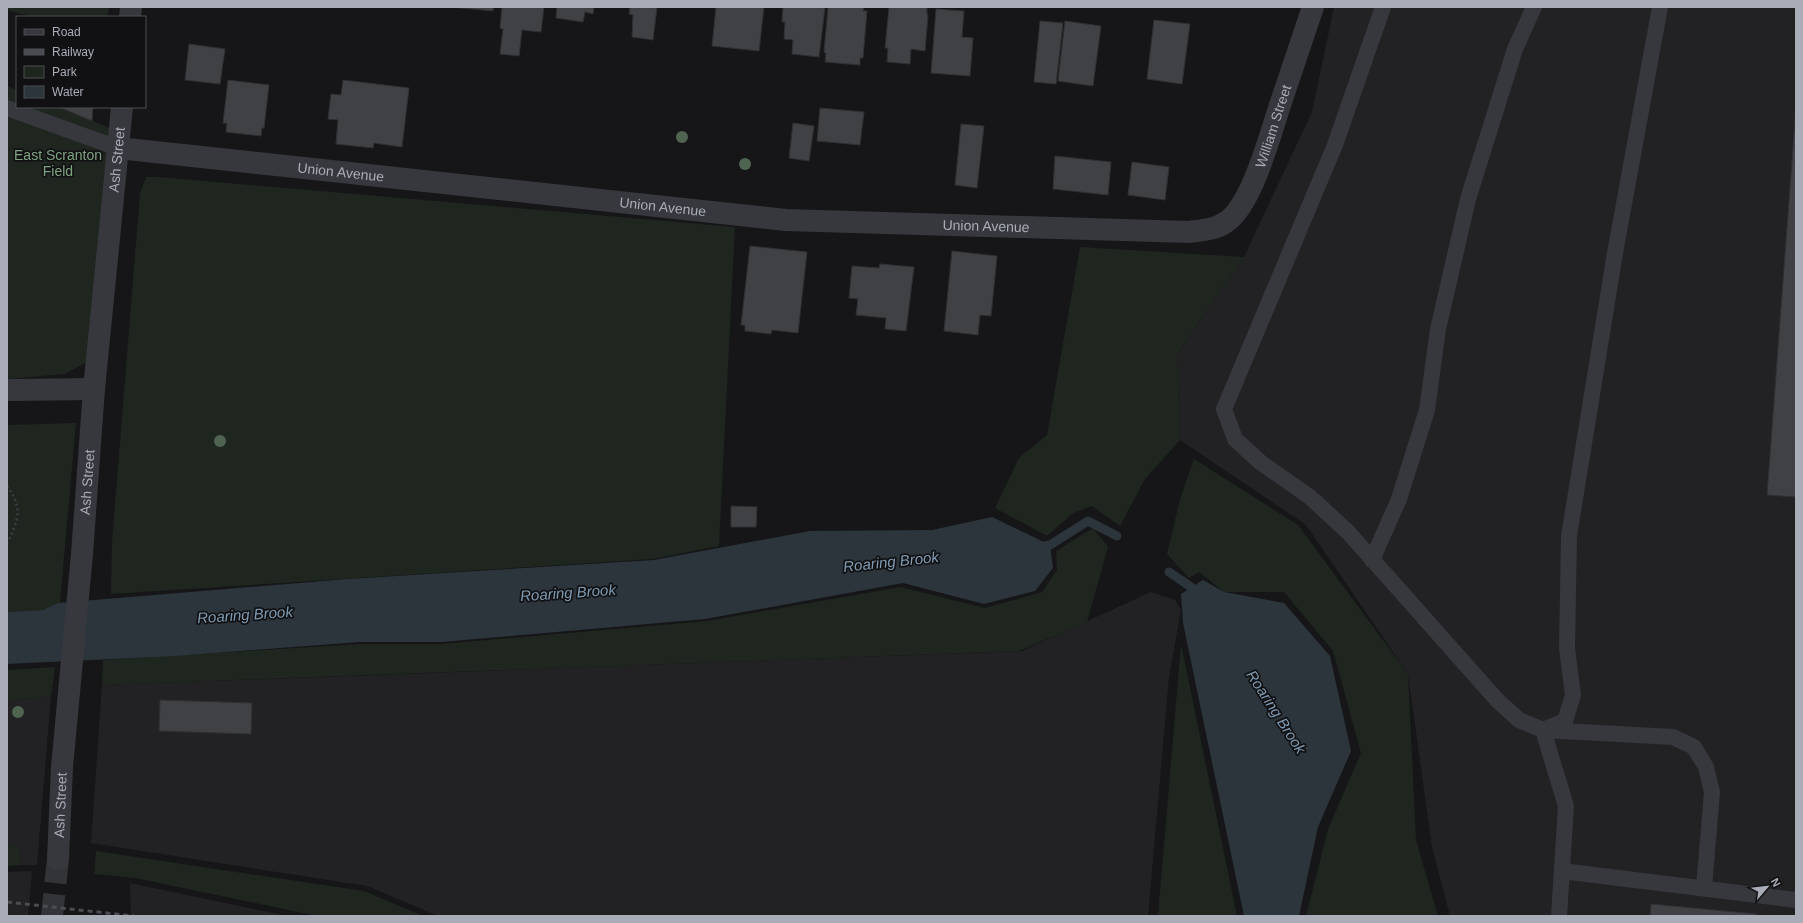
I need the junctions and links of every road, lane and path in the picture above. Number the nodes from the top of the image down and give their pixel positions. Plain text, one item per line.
1 (1313, 7) edge
2 (1383, 7) edge
3 (1534, 7) edge
4 (1660, 7) edge
5 (7, 108) edge
6 (122, 108) edge
7 (118, 148) junction
8 (1211, 229) joint
9 (94, 389) junction
10 (7, 390) edge
11 (7, 486) edge
12 (7, 543) edge
13 (1372, 560) junction
14 (1543, 730) junction
15 (58, 859) tunnel mouth
16 (1562, 871) junction
17 (1704, 888) junction
18 (1796, 900) edge
19 (1559, 916) edge

1 - 8 street, William Street
2 - 13 lane
3 - 13 lane
4 - 14 lane
5 - 7 lane
6 - 7 street, Ash Street
7 - 8 street, Union Avenue
7 - 9 street, Ash Street
9 - 10 street
9 - 15 street, Ash Street
11 - 12 path
13 - 14 lane
14 - 16 lane
14 - 17 lane
16 - 17 lane
16 - 19 lane
17 - 18 lane

